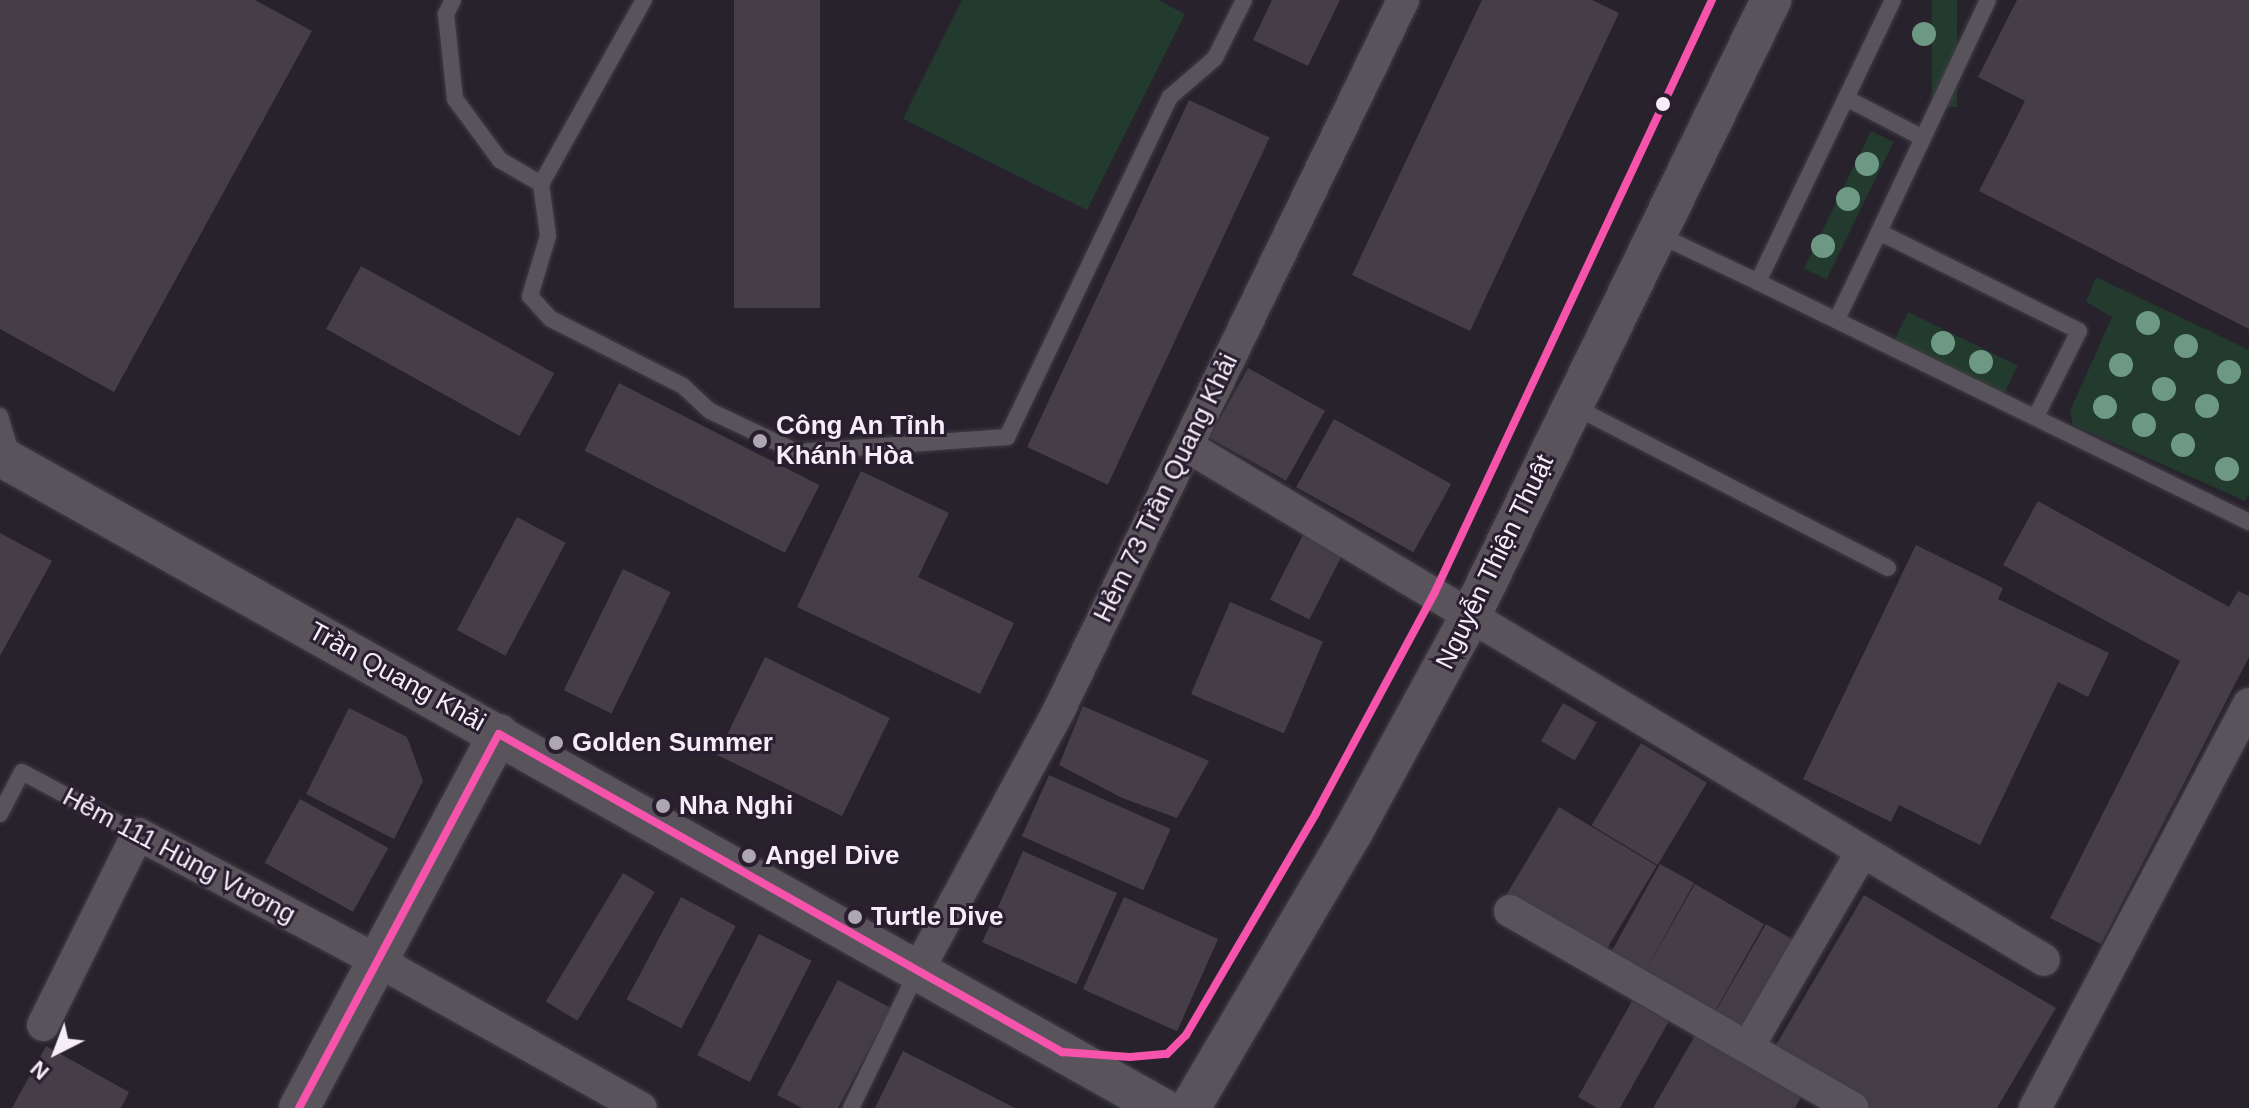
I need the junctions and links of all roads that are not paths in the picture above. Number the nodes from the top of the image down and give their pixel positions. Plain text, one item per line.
1 (433, 0) edge
2 (644, 0) edge
3 (1244, 0) edge
4 (1403, 0) edge
5 (1771, 0) edge
6 (1893, 0) edge
7 (1988, 0) edge
8 (450, 7) edge
9 (1846, 98) junction
10 (1923, 138) junction
11 (541, 184) junction
12 (1879, 232) junction
13 (1656, 233) junction
14 (1758, 282) junction
15 (1837, 319) junction
16 (1572, 406) junction
17 (0, 416) edge
18 (2036, 416) junction
19 (1187, 446) junction
20 (8, 460) edge
21 (2249, 522) edge
22 (1888, 568) dead end
23 (1470, 617) junction
24 (2249, 704) edge
25 (499, 734) junction
26 (0, 814) edge
27 (138, 834) junction
28 (1862, 852) junction
29 (1510, 911) dead end
30 (2044, 960) dead end
31 (378, 961) junction
32 (918, 970) junction
33 (43, 1025) dead end
34 (1748, 1047) junction
35 (299, 1108) edge
36 (641, 1108) edge
37 (851, 1108) edge
38 (1162, 1108) edge
39 (1190, 1108) edge
40 (1852, 1108) edge
41 (2035, 1108) edge

1 - 8 lane
2 - 11 lane
3 - 11 lane
4 - 19 street, Hẻm 73 Trần Quang Khải
5 - 13 street, Nguyễn Thiện Thuật
6 - 9 lane
7 - 10 lane
8 - 11 lane
9 - 10 lane
9 - 14 lane
10 - 12 lane
12 - 15 lane
12 - 18 lane
13 - 14 lane
13 - 16 street, Nguyễn Thiện Thuật
14 - 15 lane
15 - 18 lane
16 - 22 lane
16 - 23 street, Nguyễn Thiện Thuật
17 - 20 lane
18 - 21 lane
19 - 23 street
19 - 32 street, Hẻm 73 Trần Quang Khải
20 - 25 street, Trần Quang Khải
23 - 28 street
23 - 39 street, Nguyễn Thiện Thuật
24 - 41 street
25 - 31 street
25 - 32 street, Trần Quang Khải
26 - 27 lane, Hẻm 111 Hùng Vương
27 - 31 street, Hẻm 111 Hùng Vương
27 - 33 street
28 - 30 street
28 - 34 street
29 - 34 street
31 - 35 street
31 - 36 street, Hẻm 111 Hùng Vương
32 - 37 lane
32 - 38 street
34 - 40 street

